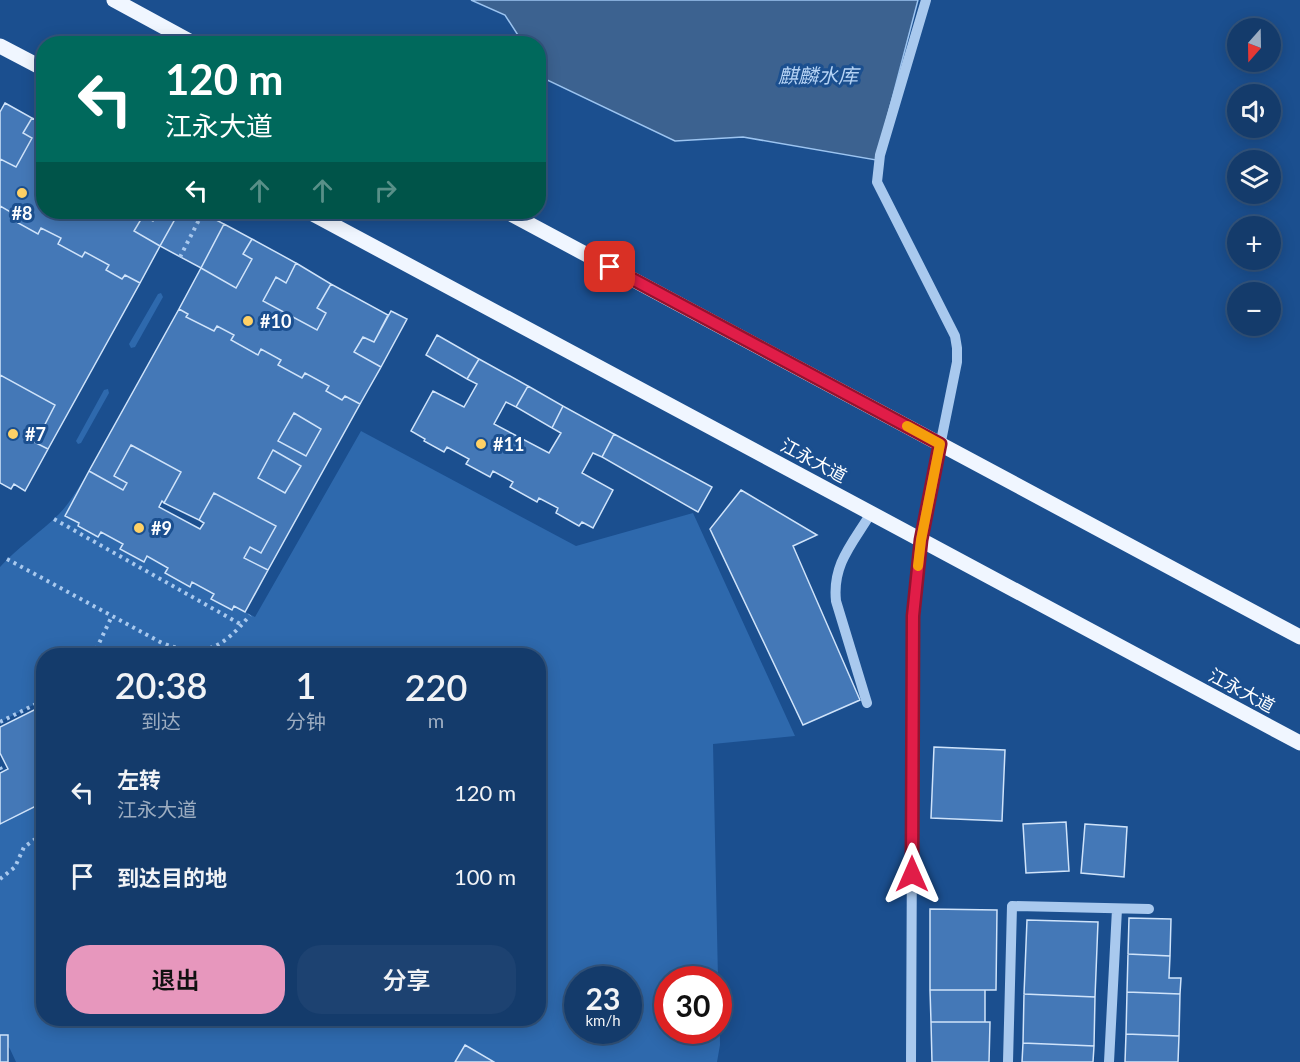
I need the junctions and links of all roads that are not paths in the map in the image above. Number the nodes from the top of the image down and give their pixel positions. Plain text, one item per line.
1 (114, 0) edge
2 (926, 0) edge
3 (180, 36) edge
4 (0, 46) edge
5 (36, 65) edge
6 (322, 219) edge
7 (520, 219) edge
8 (940, 444) junction
9 (872, 513) junction
10 (921, 540) junction
11 (1300, 637) edge
12 (867, 703) dead end
13 (1300, 743) edge
14 (1117, 909) junction
15 (1149, 909) dead end
16 (911, 1062) edge
17 (1008, 1062) edge
18 (1109, 1062) edge

1 - 3 main road
2 - 8 street
4 - 5 main road
6 - 9 main road, 江永大道
7 - 8 main road
8 - 10 street
8 - 11 main road
9 - 10 main road, 江永大道
9 - 12 street
10 - 13 main road, 江永大道
10 - 16 street
14 - 15 street
14 - 17 street
14 - 18 street

